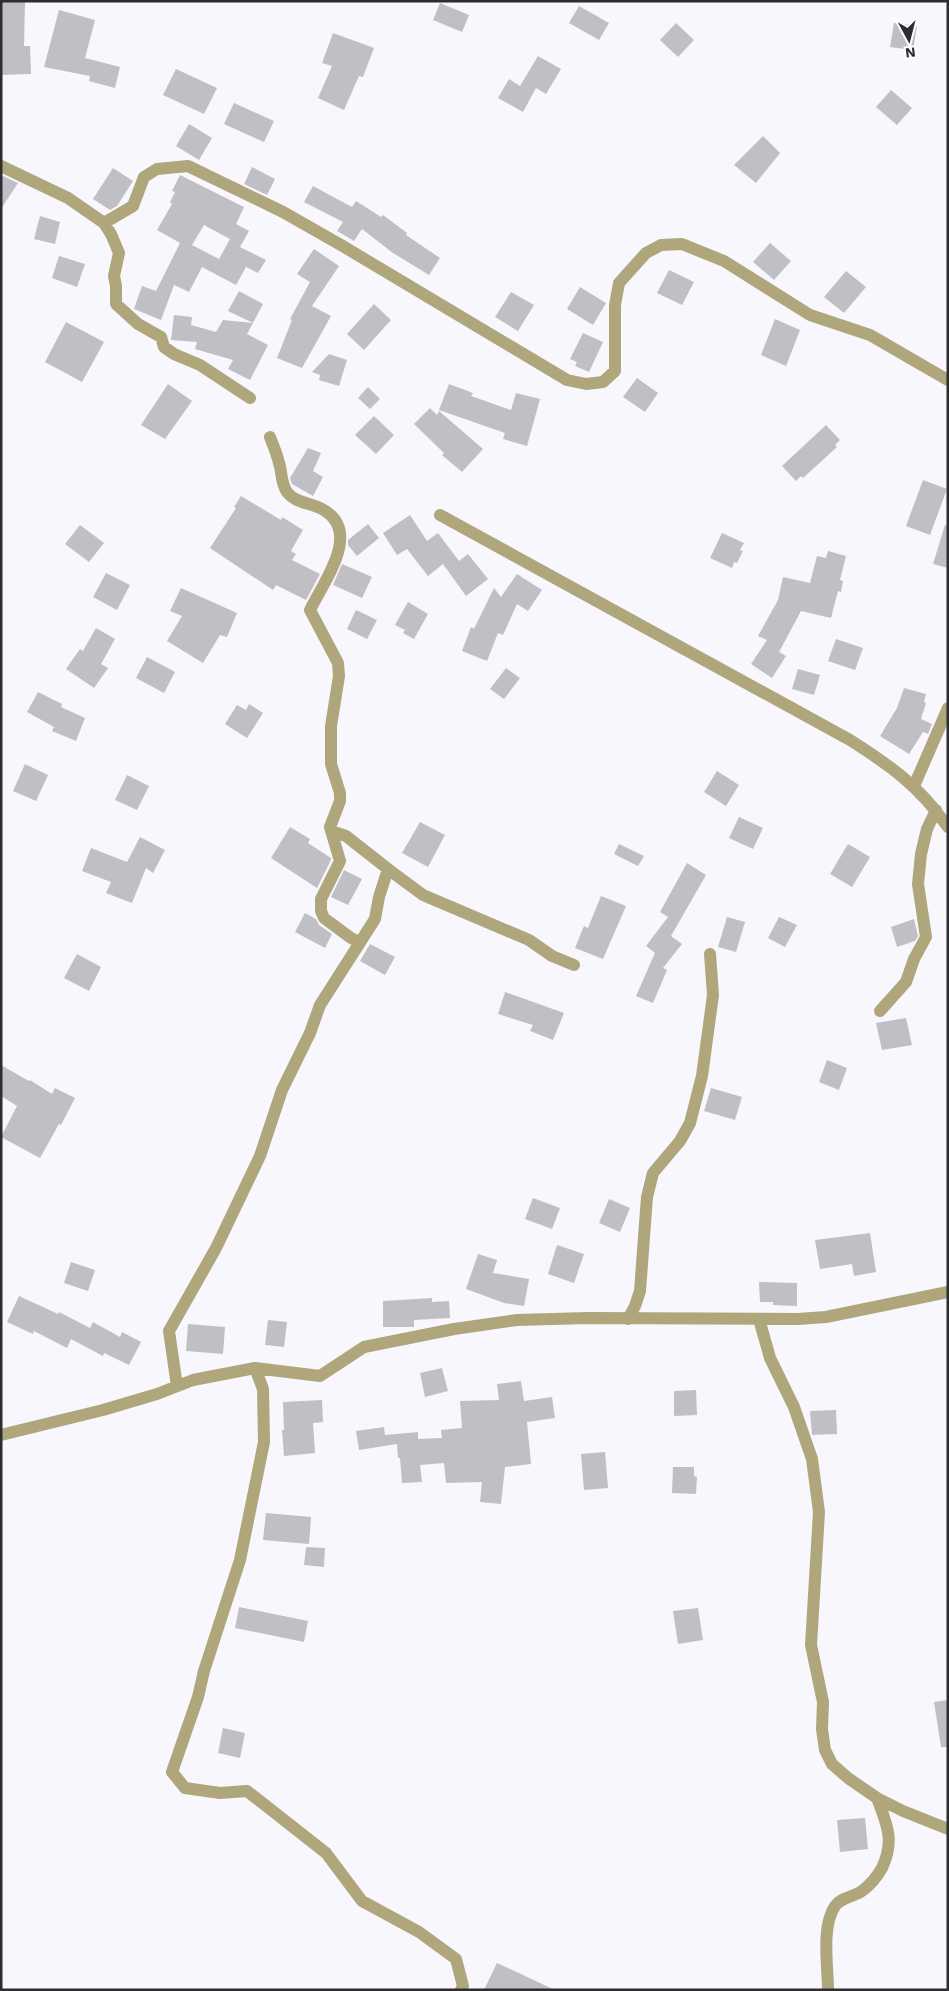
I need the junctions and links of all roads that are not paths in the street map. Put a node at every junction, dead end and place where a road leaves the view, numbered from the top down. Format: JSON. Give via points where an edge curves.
{"nodes":[{"id":1,"x":1,"y":166,"type":"edge"},
{"id":2,"x":104,"y":223,"type":"junction"},
{"id":3,"x":948,"y":380,"type":"edge"},
{"id":4,"x":250,"y":398,"type":"dead end"},
{"id":5,"x":270,"y":437,"type":"dead end"},
{"id":6,"x":440,"y":515,"type":"dead end"},
{"id":7,"x":948,"y":708,"type":"edge"},
{"id":8,"x":914,"y":786,"type":"junction"},
{"id":9,"x":936,"y":810,"type":"junction"},
{"id":10,"x":948,"y":827,"type":"edge"},
{"id":11,"x":331,"y":831,"type":"junction"},
{"id":12,"x":388,"y":869,"type":"junction"},
{"id":13,"x":359,"y":942,"type":"junction"},
{"id":14,"x":710,"y":954,"type":"dead end"},
{"id":15,"x":574,"y":965,"type":"dead end"},
{"id":16,"x":880,"y":1011,"type":"dead end"},
{"id":17,"x":948,"y":1292,"type":"edge"},
{"id":18,"x":628,"y":1318,"type":"junction"},
{"id":19,"x":759,"y":1319,"type":"junction"},
{"id":20,"x":255,"y":1368,"type":"junction"},
{"id":21,"x":177,"y":1386,"type":"junction"},
{"id":22,"x":1,"y":1435,"type":"edge"},
{"id":23,"x":877,"y":1798,"type":"junction"},
{"id":24,"x":948,"y":1829,"type":"edge"},
{"id":25,"x":461,"y":1990,"type":"edge"},
{"id":26,"x":828,"y":1990,"type":"edge"}],
"edges":[{"from":1,"to":2,"type":"street","via":[[68,198]]},
{"from":2,"to":3,"type":"street","via":[[133,206],[144,177],[157,169],[188,166],[283,212],[567,380],[586,384],[603,382],[615,371],[618,283],[646,253],[661,246],[682,244],[724,261],[810,315],[870,335]]},
{"from":2,"to":4,"type":"street","via":[[119,253],[114,276],[116,304],[138,324],[161,337],[164,347],[200,365]]},
{"from":5,"to":11,"type":"street","via":[[288,493],[333,516],[342,538],[337,556],[310,610],[338,664],[331,726],[331,764],[340,802]]},
{"from":6,"to":8,"type":"street","via":[[850,740]]},
{"from":7,"to":8,"type":"street"},
{"from":8,"to":9,"type":"street"},
{"from":9,"to":10,"type":"street"},
{"from":9,"to":16,"type":"street","via":[[927,829],[918,884],[926,937],[906,982]]},
{"from":11,"to":12,"type":"street","via":[[346,836]]},
{"from":11,"to":13,"type":"street","via":[[340,861],[322,898],[321,911],[324,918]]},
{"from":12,"to":13,"type":"street","via":[[375,919]]},
{"from":12,"to":15,"type":"street","via":[[423,895],[530,940],[552,956]]},
{"from":13,"to":21,"type":"street","via":[[320,1005],[282,1090],[260,1156],[216,1248],[169,1331]]},
{"from":14,"to":18,"type":"street","via":[[713,996],[702,1076],[690,1123],[680,1141],[653,1173],[647,1197],[640,1291]]},
{"from":17,"to":19,"type":"street","via":[[826,1317]]},
{"from":18,"to":19,"type":"street"},
{"from":18,"to":20,"type":"street","via":[[517,1320],[454,1329],[364,1347],[320,1376]]},
{"from":19,"to":23,"type":"street","via":[[770,1358],[794,1407],[812,1458],[819,1512],[811,1645],[823,1702],[825,1750],[832,1764]]},
{"from":20,"to":21,"type":"street"},
{"from":20,"to":25,"type":"street","via":[[263,1390],[264,1442],[240,1560],[172,1772],[184,1788],[220,1793],[247,1791],[326,1853],[362,1901],[419,1932],[456,1959],[463,1986]]},
{"from":21,"to":22,"type":"street","via":[[103,1410]]},
{"from":23,"to":24,"type":"street"},
{"from":23,"to":26,"type":"street","via":[[889,1833],[889,1849],[877,1876],[863,1891],[835,1905],[826,1942]]}]}
